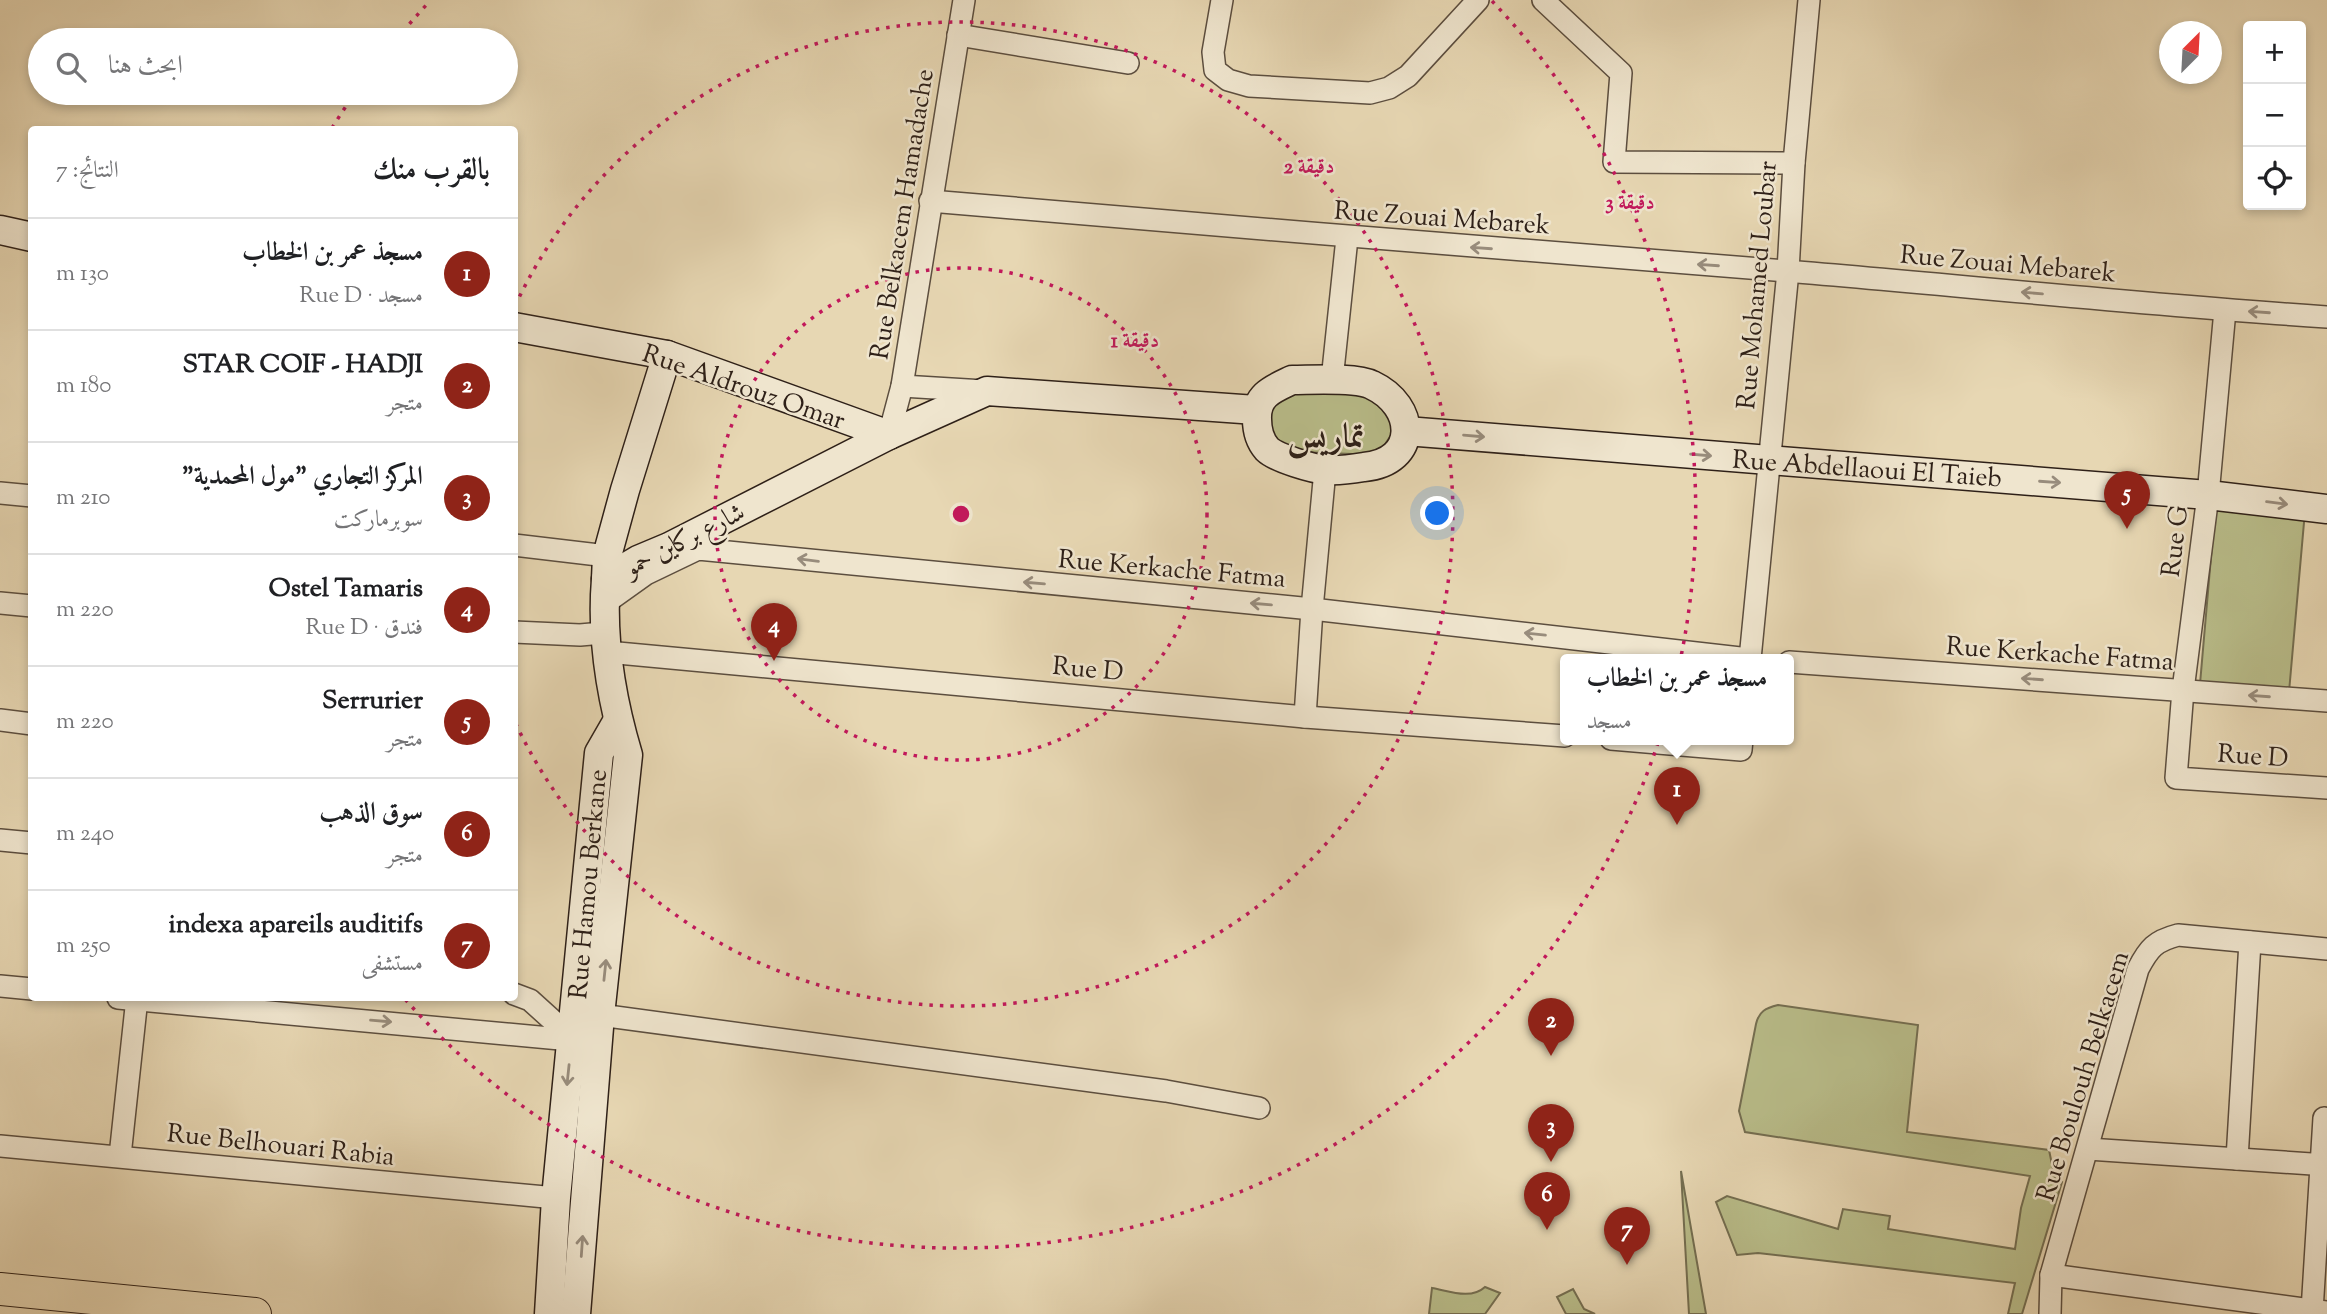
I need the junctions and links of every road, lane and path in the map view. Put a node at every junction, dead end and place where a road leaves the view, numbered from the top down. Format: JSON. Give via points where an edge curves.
{"nodes":[{"id":1,"x":964,"y":0,"type":"edge"},
{"id":2,"x":1222,"y":0,"type":"edge"},
{"id":3,"x":1478,"y":0,"type":"edge"},
{"id":4,"x":1543,"y":0,"type":"edge"},
{"id":5,"x":1809,"y":0,"type":"edge"},
{"id":6,"x":958,"y":35,"type":"junction"},
{"id":7,"x":1128,"y":63,"type":"dead end"},
{"id":8,"x":1794,"y":163,"type":"junction"},
{"id":9,"x":930,"y":201,"type":"junction"},
{"id":10,"x":0,"y":230,"type":"edge"},
{"id":11,"x":28,"y":236,"type":"edge"},
{"id":12,"x":1347,"y":238,"type":"junction"},
{"id":13,"x":1788,"y":271,"type":"junction"},
{"id":14,"x":2225,"y":310,"type":"junction"},
{"id":15,"x":2327,"y":317,"type":"edge"},
{"id":16,"x":518,"y":328,"type":"edge"},
{"id":17,"x":667,"y":355,"type":"junction"},
{"id":18,"x":1332,"y":380,"type":"junction"},
{"id":19,"x":902,"y":386,"type":"junction"},
{"id":20,"x":987,"y":391,"type":"junction"},
{"id":21,"x":1256,"y":410,"type":"junction"},
{"id":22,"x":1406,"y":431,"type":"junction"},
{"id":23,"x":889,"y":435,"type":"junction"},
{"id":24,"x":1768,"y":461,"type":"junction"},
{"id":25,"x":1325,"y":470,"type":"junction"},
{"id":26,"x":0,"y":493,"type":"edge"},
{"id":27,"x":2208,"y":495,"type":"junction"},
{"id":28,"x":28,"y":496,"type":"edge"},
{"id":29,"x":2327,"y":509,"type":"edge"},
{"id":30,"x":518,"y":547,"type":"edge"},
{"id":31,"x":669,"y":547,"type":"junction"},
{"id":32,"x":698,"y":549,"type":"junction"},
{"id":33,"x":605,"y":580,"type":"junction"},
{"id":34,"x":0,"y":603,"type":"edge"},
{"id":35,"x":28,"y":606,"type":"edge"},
{"id":36,"x":1312,"y":609,"type":"junction"},
{"id":37,"x":518,"y":632,"type":"edge"},
{"id":38,"x":605,"y":643,"type":"junction"},
{"id":39,"x":1706,"y":654,"type":"edge"},
{"id":40,"x":1750,"y":654,"type":"edge"},
{"id":41,"x":1794,"y":662,"type":"edge"},
{"id":42,"x":2183,"y":690,"type":"junction"},
{"id":43,"x":2327,"y":701,"type":"edge"},
{"id":44,"x":1305,"y":717,"type":"junction"},
{"id":45,"x":0,"y":720,"type":"edge"},
{"id":46,"x":618,"y":720,"type":"joint"},
{"id":47,"x":28,"y":724,"type":"edge"},
{"id":48,"x":1560,"y":736,"type":"edge"},
{"id":49,"x":2176,"y":778,"type":"joint"},
{"id":50,"x":2327,"y":788,"type":"edge"},
{"id":51,"x":0,"y":839,"type":"edge"},
{"id":52,"x":28,"y":842,"type":"edge"},
{"id":53,"x":2250,"y":942,"type":"junction"},
{"id":54,"x":2327,"y":949,"type":"edge"},
{"id":55,"x":0,"y":986,"type":"edge"},
{"id":56,"x":28,"y":989,"type":"edge"},
{"id":57,"x":518,"y":996,"type":"edge"},
{"id":58,"x":130,"y":1001,"type":"edge"},
{"id":59,"x":176,"y":1001,"type":"edge"},
{"id":60,"x":579,"y":1027,"type":"junction"},
{"id":61,"x":1259,"y":1108,"type":"dead end"},
{"id":62,"x":2325,"y":1118,"type":"dead end"},
{"id":63,"x":0,"y":1146,"type":"edge"},
{"id":64,"x":2088,"y":1149,"type":"junction"},
{"id":65,"x":120,"y":1156,"type":"junction"},
{"id":66,"x":2237,"y":1159,"type":"junction"},
{"id":67,"x":2325,"y":1164,"type":"edge"},
{"id":68,"x":556,"y":1198,"type":"junction"},
{"id":69,"x":2051,"y":1275,"type":"junction"},
{"id":70,"x":0,"y":1289,"type":"edge"},
{"id":71,"x":2320,"y":1311,"type":"edge"},
{"id":72,"x":255,"y":1314,"type":"edge"},
{"id":73,"x":549,"y":1314,"type":"edge"},
{"id":74,"x":576,"y":1314,"type":"edge"},
{"id":75,"x":2050,"y":1314,"type":"edge"}],
"edges":[{"from":1,"to":6,"type":"street","name":"Rue Belkacem Hamadache"},
{"from":2,"to":3,"type":"street","via":[[1213,52],[1215,70],[1228,80],[1249,86],[1370,93],[1408,76]]},
{"from":4,"to":8,"type":"street","via":[[1621,73],[1614,162]]},
{"from":5,"to":8,"type":"street","name":"Rue Mohamed Loubar"},
{"from":6,"to":7,"type":"street"},
{"from":6,"to":9,"type":"street","name":"Rue Belkacem Hamadache"},
{"from":8,"to":13,"type":"street","name":"Rue Mohamed Loubar"},
{"from":9,"to":12,"type":"street","name":"Rue Zouai Mebarek"},
{"from":9,"to":19,"type":"street","name":"Rue Belkacem Hamadache"},
{"from":10,"to":11,"type":"street"},
{"from":13,"to":12,"type":"street","name":"Rue Zouai Mebarek","one_way":true},
{"from":12,"to":18,"type":"street"},
{"from":14,"to":13,"type":"street","name":"Rue Zouai Mebarek","one_way":true},
{"from":13,"to":24,"type":"street","name":"Rue Mohamed Loubar"},
{"from":15,"to":14,"type":"street","name":"Rue Zouai Mebarek","one_way":true},
{"from":14,"to":27,"type":"street","name":"Rue G"},
{"from":16,"to":17,"type":"street","name":"Rue Aldrouz Omar"},
{"from":17,"to":23,"type":"street","name":"Rue Aldrouz Omar"},
{"from":17,"to":33,"type":"street"},
{"from":18,"to":21,"type":"street","via":[[1292,380],[1267,391]]},
{"from":18,"to":22,"type":"street","via":[[1370,383],[1391,397],[1404,414]]},
{"from":19,"to":20,"type":"street"},
{"from":19,"to":23,"type":"street","name":"Rue Belkacem Hamadache"},
{"from":20,"to":21,"type":"street"},
{"from":20,"to":23,"type":"street"},
{"from":21,"to":25,"type":"street","via":[[1257,430],[1267,449]]},
{"from":22,"to":24,"type":"street","name":"Rue Abdellaoui El Taieb","one_way":true},
{"from":22,"to":25,"type":"street","via":[[1403,445],[1393,457],[1368,467]]},
{"from":23,"to":31,"type":"street","name":"شارع بركاين حمو"},
{"from":24,"to":27,"type":"street","name":"Rue Abdellaoui El Taieb","one_way":true},
{"from":24,"to":40,"type":"street","name":"Rue Mohamed Loubar"},
{"from":25,"to":36,"type":"street"},
{"from":26,"to":28,"type":"street"},
{"from":27,"to":29,"type":"street","name":"Rue Abdellaoui El Taieb","one_way":true},
{"from":27,"to":42,"type":"street","name":"Rue G"},
{"from":30,"to":33,"type":"street"},
{"from":31,"to":32,"type":"street","name":"Rue Kerkache Fatma"},
{"from":31,"to":33,"type":"street","name":"شارع بركاين حمو"},
{"from":32,"to":33,"type":"street","via":[[646,575]]},
{"from":36,"to":32,"type":"street","name":"Rue Kerkache Fatma","one_way":true},
{"from":33,"to":38,"type":"street","name":"شارع بركاين حمو"},
{"from":34,"to":35,"type":"street"},
{"from":39,"to":36,"type":"street","name":"Rue Kerkache Fatma","one_way":true},
{"from":36,"to":44,"type":"street"},
{"from":37,"to":38,"type":"street","name":"Rue D","via":[[580,635]]},
{"from":38,"to":44,"type":"street","name":"Rue D"},
{"from":38,"to":46,"type":"street","name":"شارع بركاين حمو"},
{"from":42,"to":41,"type":"street","name":"Rue Kerkache Fatma","one_way":true},
{"from":43,"to":42,"type":"street","name":"Rue Kerkache Fatma","one_way":true},
{"from":42,"to":49,"type":"street","name":"Rue G"},
{"from":44,"to":48,"type":"street","name":"Rue D"},
{"from":45,"to":47,"type":"street"},
{"from":46,"to":60,"type":"street","name":"Rue Hamou Berkane","via":[[628,755]]},
{"from":49,"to":50,"type":"street","name":"Rue D"},
{"from":51,"to":52,"type":"street"},
{"from":53,"to":54,"type":"street","name":"Rue Boulouh Belkacem"},
{"from":53,"to":64,"type":"street","name":"Rue Boulouh Belkacem","via":[[2178,935],[2147,950]]},
{"from":53,"to":66,"type":"street"},
{"from":55,"to":56,"type":"street"},
{"from":57,"to":60,"type":"street"},
{"from":58,"to":65,"type":"street"},
{"from":59,"to":60,"type":"street","one_way":true},
{"from":60,"to":61,"type":"street","via":[[1167,1091]]},
{"from":60,"to":68,"type":"street","name":"Rue Hamou Berkane","one_way":true},
{"from":74,"to":60,"type":"street","name":"Rue Hamou Berkane","one_way":true},
{"from":62,"to":67,"type":"street"},
{"from":63,"to":65,"type":"street","name":"Rue Belhouari Rabia"},
{"from":64,"to":66,"type":"street"},
{"from":64,"to":69,"type":"street","name":"Rue Boulouh Belkacem"},
{"from":65,"to":68,"type":"street","name":"Rue Belhouari Rabia"},
{"from":66,"to":67,"type":"street"},
{"from":67,"to":71,"type":"street"},
{"from":68,"to":73,"type":"street","name":"Rue Hamou Berkane"},
{"from":69,"to":71,"type":"street"},
{"from":69,"to":75,"type":"street","name":"Rue Boulouh Belkacem"},
{"from":70,"to":72,"type":"main road"}]}
